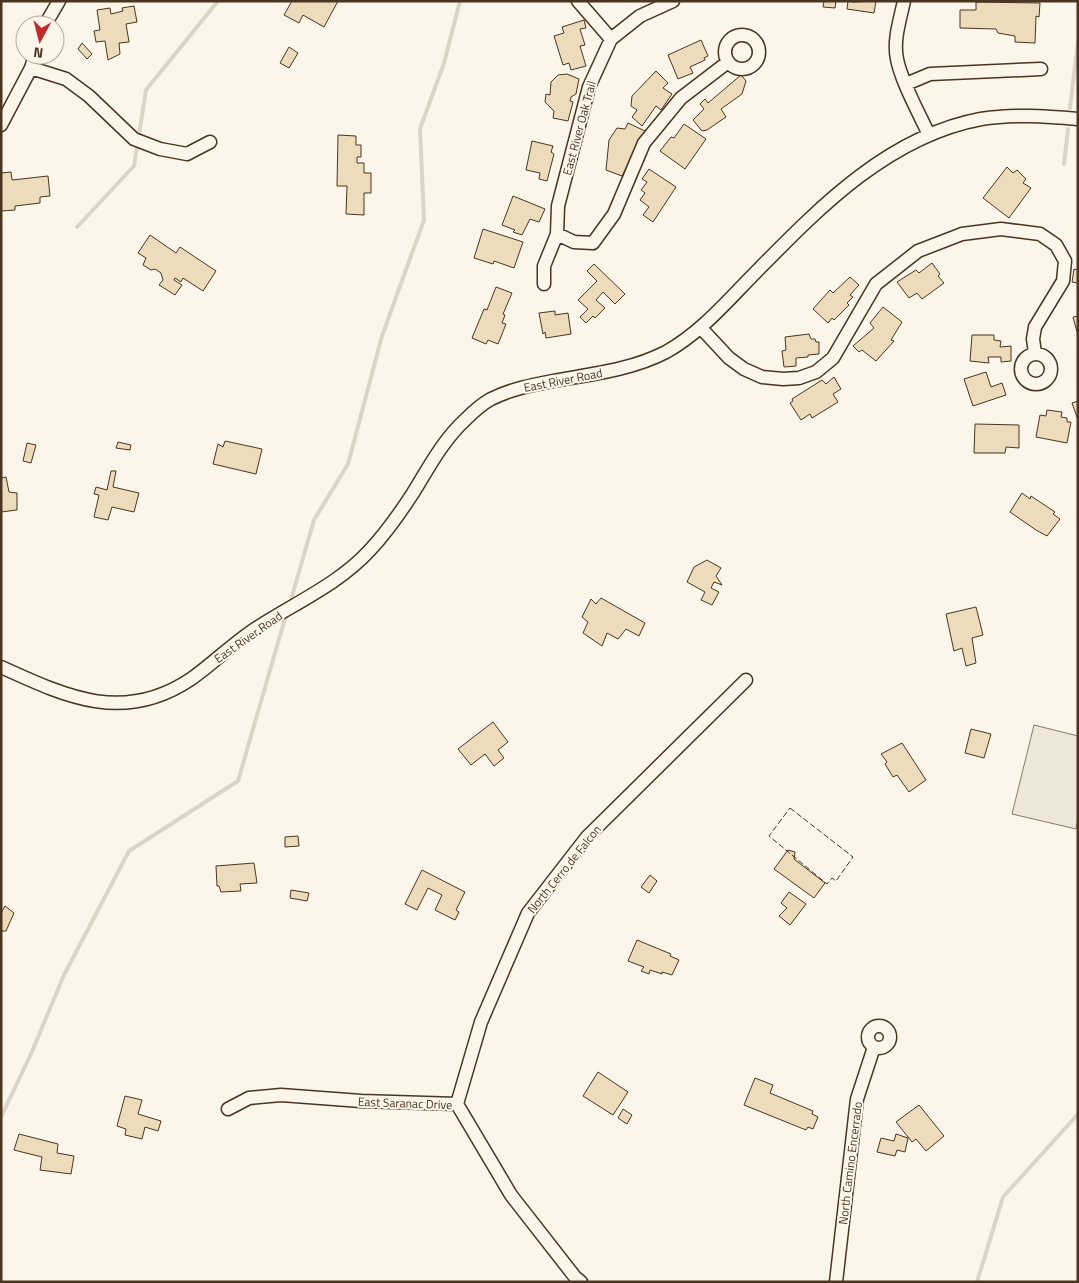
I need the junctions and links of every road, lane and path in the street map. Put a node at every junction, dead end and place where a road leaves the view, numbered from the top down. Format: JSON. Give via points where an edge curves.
{"nodes":[{"id":1,"x":59,"y":1,"type":"edge"},
{"id":2,"x":578,"y":1,"type":"edge"},
{"id":3,"x":673,"y":1,"type":"edge"},
{"id":4,"x":904,"y":1,"type":"edge"},
{"id":5,"x":51,"y":15,"type":"edge"},
{"id":6,"x":611,"y":39,"type":"junction"},
{"id":7,"x":728,"y":62,"type":"dead end"},
{"id":8,"x":32,"y":65,"type":"edge"},
{"id":9,"x":31,"y":68,"type":"junction"},
{"id":10,"x":1040,"y":69,"type":"dead end"},
{"id":11,"x":906,"y":84,"type":"junction"},
{"id":12,"x":1078,"y":119,"type":"edge"},
{"id":13,"x":1,"y":125,"type":"edge"},
{"id":14,"x":929,"y":135,"type":"junction"},
{"id":15,"x":210,"y":142,"type":"dead end"},
{"id":16,"x":557,"y":234,"type":"junction"},
{"id":17,"x":544,"y":284,"type":"dead end"},
{"id":18,"x":701,"y":328,"type":"junction"},
{"id":19,"x":1035,"y":354,"type":"dead end"},
{"id":20,"x":1,"y":667,"type":"edge"},
{"id":21,"x":746,"y":680,"type":"dead end"},
{"id":22,"x":874,"y":1047,"type":"dead end"},
{"id":23,"x":457,"y":1104,"type":"junction"},
{"id":24,"x":228,"y":1109,"type":"dead end"},
{"id":25,"x":581,"y":1282,"type":"edge"},
{"id":26,"x":836,"y":1282,"type":"edge"}],
"edges":[{"from":1,"to":5,"type":"street"},
{"from":2,"to":6,"type":"street"},
{"from":3,"to":6,"type":"street","name":"East River Oak Trail","via":[[640,16]]},
{"from":4,"to":11,"type":"street","via":[[896,32],[897,59]]},
{"from":6,"to":16,"type":"street","name":"East River Oak Trail","via":[[588,87],[558,206]]},
{"from":7,"to":16,"type":"street","via":[[681,98],[644,144],[614,214],[593,243],[574,242]]},
{"from":8,"to":9,"type":"street"},
{"from":9,"to":13,"type":"street"},
{"from":9,"to":15,"type":"street","via":[[66,79],[134,139],[160,149],[187,154]]},
{"from":10,"to":11,"type":"street","via":[[930,74]]},
{"from":11,"to":14,"type":"street"},
{"from":12,"to":14,"type":"street","name":"East River Road","via":[[1009,116],[980,120]]},
{"from":14,"to":18,"type":"street","name":"East River Road","via":[[898,151],[838,193],[808,219]]},
{"from":16,"to":17,"type":"street","name":"East River Oak Trail","via":[[544,266]]},
{"from":18,"to":19,"type":"street","via":[[744,369],[762,376],[799,378],[816,372],[834,358],[876,284],[918,251],[962,234],[1001,229],[1040,234],[1056,245],[1065,261],[1063,281],[1035,327]]},
{"from":18,"to":20,"type":"street","name":"East River Road","via":[[639,364],[522,387],[490,400],[450,435],[369,552],[345,572],[257,627],[192,678],[168,692],[146,700],[102,703],[39,684]]},
{"from":21,"to":23,"type":"street","name":"North Cerro de Falcon","via":[[587,837],[528,912],[481,1022]]},
{"from":22,"to":26,"type":"street","name":"North Camino Encerrado","via":[[857,1099]]},
{"from":23,"to":24,"type":"street","name":"East Saranac Drive","via":[[281,1096],[249,1098]]},
{"from":23,"to":25,"type":"street","name":"East Saranac Drive","via":[[511,1195]]}]}
